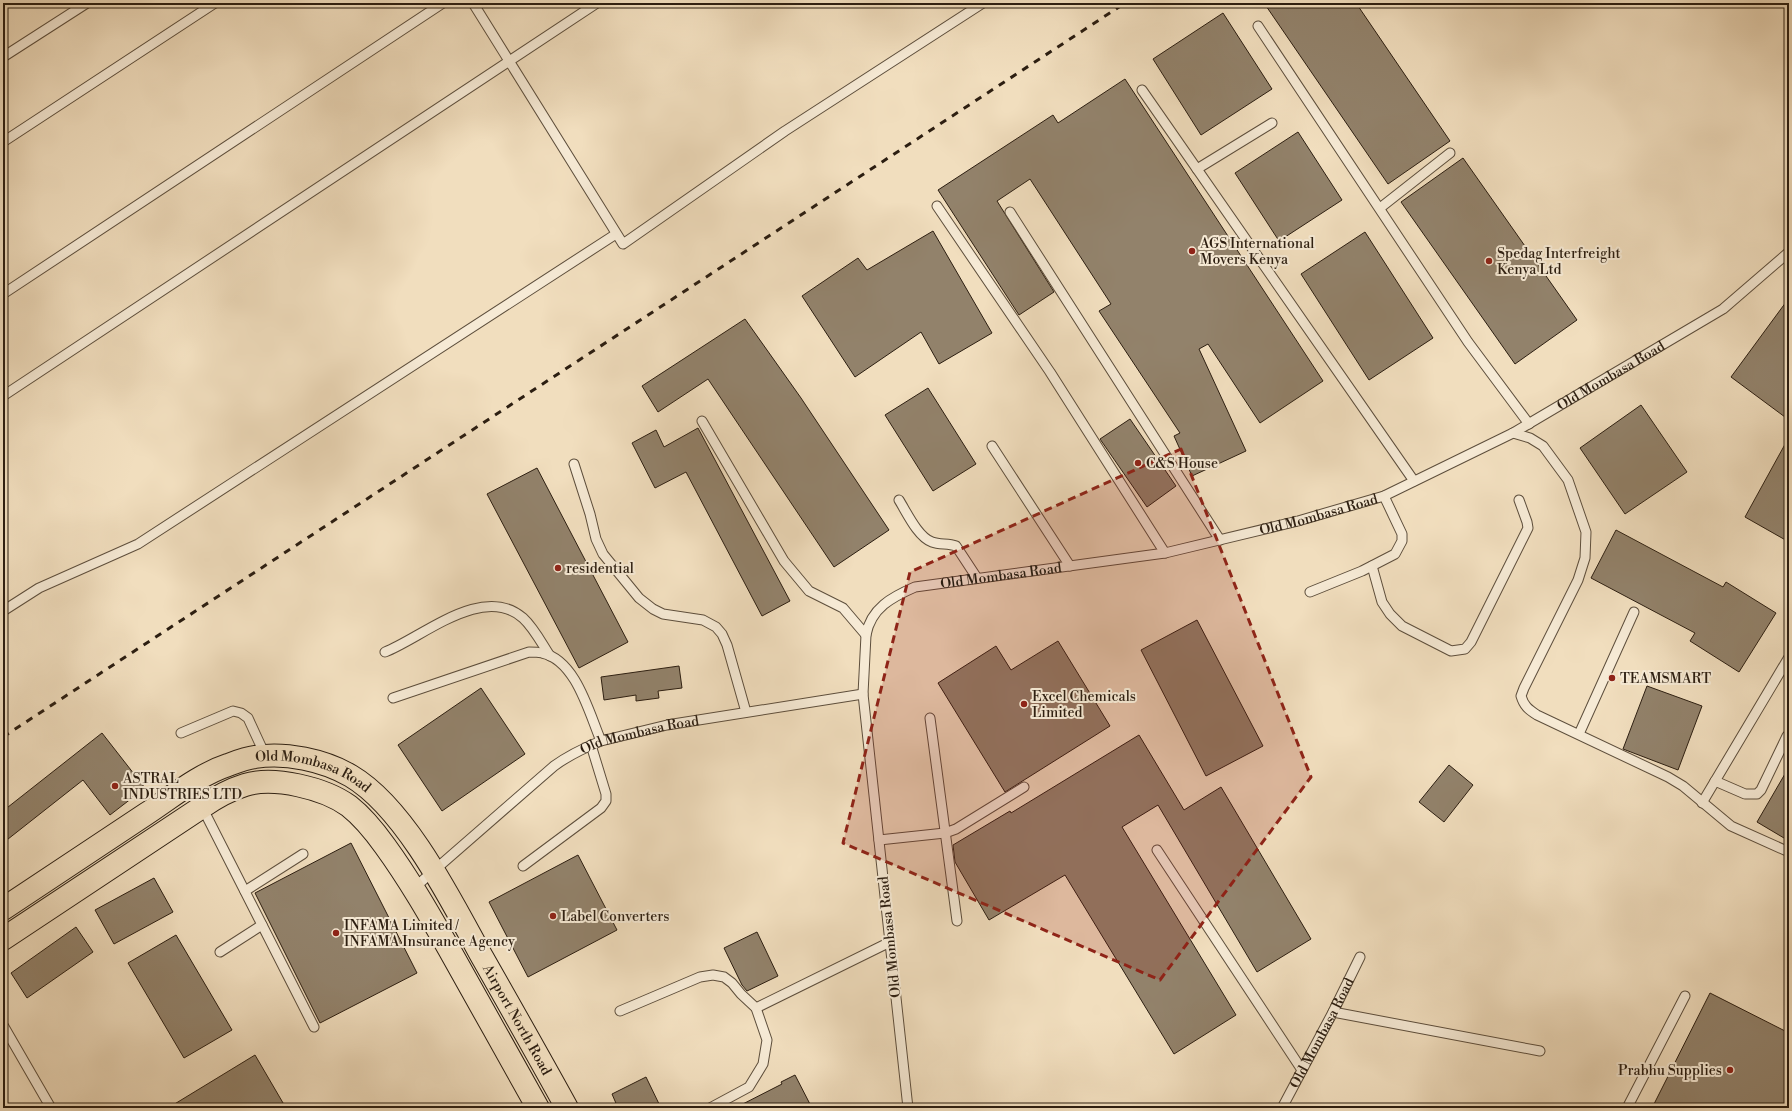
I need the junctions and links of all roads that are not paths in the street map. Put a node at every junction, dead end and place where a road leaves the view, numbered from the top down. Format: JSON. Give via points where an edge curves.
{"nodes":[{"id":1,"x":87,"y":3,"type":"edge"},
{"id":2,"x":215,"y":3,"type":"edge"},
{"id":3,"x":443,"y":3,"type":"edge"},
{"id":4,"x":473,"y":3,"type":"edge"},
{"id":5,"x":597,"y":3,"type":"edge"},
{"id":6,"x":983,"y":3,"type":"edge"},
{"id":7,"x":1258,"y":26,"type":"dead end"},
{"id":8,"x":3,"y":57,"type":"edge"},
{"id":9,"x":509,"y":61,"type":"junction"},
{"id":10,"x":1142,"y":90,"type":"dead end"},
{"id":11,"x":1272,"y":123,"type":"dead end"},
{"id":12,"x":3,"y":142,"type":"edge"},
{"id":13,"x":1450,"y":153,"type":"dead end"},
{"id":14,"x":1197,"y":169,"type":"junction"},
{"id":15,"x":937,"y":206,"type":"dead end"},
{"id":16,"x":1380,"y":208,"type":"junction"},
{"id":17,"x":1010,"y":212,"type":"dead end"},
{"id":18,"x":616,"y":234,"type":"junction"},
{"id":19,"x":1789,"y":252,"type":"edge"},
{"id":20,"x":3,"y":294,"type":"edge"},
{"id":21,"x":3,"y":396,"type":"edge"},
{"id":22,"x":702,"y":421,"type":"dead end"},
{"id":23,"x":1529,"y":424,"type":"junction"},
{"id":24,"x":1513,"y":433,"type":"junction"},
{"id":25,"x":992,"y":446,"type":"dead end"},
{"id":26,"x":574,"y":464,"type":"dead end"},
{"id":27,"x":1414,"y":481,"type":"junction"},
{"id":28,"x":1384,"y":496,"type":"junction"},
{"id":29,"x":900,"y":500,"type":"dead end"},
{"id":30,"x":1519,"y":500,"type":"dead end"},
{"id":31,"x":1220,"y":540,"type":"junction"},
{"id":32,"x":1165,"y":553,"type":"junction"},
{"id":33,"x":1070,"y":566,"type":"junction"},
{"id":34,"x":1372,"y":566,"type":"junction"},
{"id":35,"x":977,"y":578,"type":"junction"},
{"id":36,"x":1310,"y":592,"type":"dead end"},
{"id":37,"x":3,"y":611,"type":"edge"},
{"id":38,"x":1634,"y":612,"type":"dead end"},
{"id":39,"x":866,"y":636,"type":"junction"},
{"id":40,"x":385,"y":652,"type":"dead end"},
{"id":41,"x":550,"y":656,"type":"junction"},
{"id":42,"x":1789,"y":657,"type":"edge"},
{"id":43,"x":863,"y":694,"type":"junction"},
{"id":44,"x":393,"y":698,"type":"dead end"},
{"id":45,"x":746,"y":712,"type":"junction"},
{"id":46,"x":930,"y":718,"type":"dead end"},
{"id":47,"x":181,"y":734,"type":"dead end"},
{"id":48,"x":1580,"y":734,"type":"junction"},
{"id":49,"x":1788,"y":736,"type":"dead end"},
{"id":50,"x":601,"y":741,"type":"junction"},
{"id":51,"x":591,"y":745,"type":"junction"},
{"id":52,"x":266,"y":757,"type":"junction"},
{"id":53,"x":1715,"y":782,"type":"junction"},
{"id":54,"x":1024,"y":787,"type":"dead end"},
{"id":55,"x":1702,"y":803,"type":"junction"},
{"id":56,"x":202,"y":807,"type":"junction"},
{"id":57,"x":945,"y":833,"type":"junction"},
{"id":58,"x":879,"y":840,"type":"junction"},
{"id":59,"x":1157,"y":850,"type":"dead end"},
{"id":60,"x":1789,"y":852,"type":"edge"},
{"id":61,"x":303,"y":854,"type":"dead end"},
{"id":62,"x":523,"y":866,"type":"dead end"},
{"id":63,"x":433,"y":870,"type":"junction"},
{"id":64,"x":444,"y":889,"type":"joint"},
{"id":65,"x":244,"y":891,"type":"junction"},
{"id":66,"x":420,"y":897,"type":"junction"},
{"id":67,"x":3,"y":909,"type":"edge"},
{"id":68,"x":957,"y":921,"type":"dead end"},
{"id":69,"x":262,"y":925,"type":"junction"},
{"id":70,"x":3,"y":939,"type":"edge"},
{"id":71,"x":890,"y":942,"type":"junction"},
{"id":72,"x":220,"y":952,"type":"dead end"},
{"id":73,"x":1360,"y":957,"type":"dead end"},
{"id":74,"x":1685,"y":996,"type":"dead end"},
{"id":75,"x":756,"y":1008,"type":"junction"},
{"id":76,"x":620,"y":1010,"type":"dead end"},
{"id":77,"x":1333,"y":1012,"type":"junction"},
{"id":78,"x":3,"y":1025,"type":"edge"},
{"id":79,"x":314,"y":1027,"type":"dead end"},
{"id":80,"x":1540,"y":1051,"type":"dead end"},
{"id":81,"x":1302,"y":1070,"type":"junction"},
{"id":82,"x":51,"y":1108,"type":"edge"},
{"id":83,"x":538,"y":1108,"type":"edge"},
{"id":84,"x":567,"y":1108,"type":"edge"},
{"id":85,"x":710,"y":1108,"type":"edge"},
{"id":86,"x":908,"y":1108,"type":"edge"},
{"id":87,"x":1282,"y":1108,"type":"edge"},
{"id":88,"x":1627,"y":1108,"type":"edge"}],
"edges":[{"from":1,"to":8,"type":"lane"},
{"from":2,"to":12,"type":"lane"},
{"from":3,"to":20,"type":"lane"},
{"from":4,"to":9,"type":"lane"},
{"from":5,"to":9,"type":"lane"},
{"from":6,"to":18,"type":"lane","via":[[785,130],[623,244]]},
{"from":7,"to":16,"type":"lane"},
{"from":9,"to":18,"type":"lane"},
{"from":9,"to":21,"type":"lane"},
{"from":10,"to":14,"type":"lane"},
{"from":11,"to":14,"type":"lane"},
{"from":13,"to":16,"type":"lane"},
{"from":14,"to":27,"type":"lane"},
{"from":15,"to":32,"type":"lane","via":[[1050,372]]},
{"from":16,"to":23,"type":"lane","via":[[1468,342]]},
{"from":17,"to":31,"type":"lane"},
{"from":18,"to":37,"type":"lane","via":[[138,544],[39,588]]},
{"from":19,"to":23,"type":"lane","name":"Old Mombasa Road","via":[[1723,309]]},
{"from":22,"to":39,"type":"lane","via":[[784,561],[809,591],[843,608]]},
{"from":23,"to":24,"type":"lane","name":"Old Mombasa Road"},
{"from":24,"to":27,"type":"lane","name":"Old Mombasa Road"},
{"from":24,"to":48,"type":"lane","via":[[1530,438],[1543,446],[1568,480],[1586,532],[1584,558],[1578,580],[1520,696],[1528,709]]},
{"from":25,"to":33,"type":"lane"},
{"from":26,"to":45,"type":"lane","via":[[596,539],[603,554],[639,598],[653,610],[702,620],[716,627],[727,645]]},
{"from":27,"to":28,"type":"lane","name":"Old Mombasa Road"},
{"from":28,"to":31,"type":"lane","name":"Old Mombasa Road"},
{"from":28,"to":34,"type":"lane","via":[[1402,534],[1402,541],[1395,554]]},
{"from":29,"to":35,"type":"lane","via":[[922,537],[932,542],[956,546]]},
{"from":30,"to":34,"type":"lane","via":[[1528,528],[1471,642],[1465,649],[1451,651],[1402,626],[1382,602]]},
{"from":31,"to":32,"type":"lane","name":"Old Mombasa Road"},
{"from":32,"to":33,"type":"lane","name":"Old Mombasa Road"},
{"from":33,"to":35,"type":"lane","name":"Old Mombasa Road"},
{"from":34,"to":36,"type":"lane"},
{"from":35,"to":39,"type":"lane","name":"Old Mombasa Road","via":[[915,587],[893,597],[878,611]]},
{"from":38,"to":48,"type":"lane"},
{"from":39,"to":43,"type":"lane","name":"Old Mombasa Road"},
{"from":40,"to":41,"type":"lane","via":[[448,619],[488,606],[517,613],[525,619]]},
{"from":41,"to":44,"type":"lane","via":[[542,652],[530,652]]},
{"from":41,"to":50,"type":"lane","via":[[568,669],[577,683]]},
{"from":42,"to":53,"type":"lane"},
{"from":43,"to":45,"type":"lane","name":"Old Mombasa Road"},
{"from":43,"to":58,"type":"lane","name":"Old Mombasa Road"},
{"from":45,"to":50,"type":"lane","name":"Old Mombasa Road","via":[[667,725]]},
{"from":46,"to":57,"type":"lane"},
{"from":47,"to":52,"type":"lane","via":[[233,711],[241,713],[248,718]]},
{"from":48,"to":55,"type":"lane","via":[[1673,780]]},
{"from":49,"to":53,"type":"lane","via":[[1757,794],[1745,794]]},
{"from":50,"to":51,"type":"lane","name":"Old Mombasa Road"},
{"from":51,"to":62,"type":"lane","via":[[606,801],[601,808]]},
{"from":51,"to":63,"type":"lane","name":"Old Mombasa Road","via":[[572,753],[554,766]]},
{"from":52,"to":63,"type":"main road","name":"Old Mombasa Road","via":[[311,761],[351,775],[388,809]]},
{"from":52,"to":67,"type":"main road","name":"Old Mombasa Road","via":[[255,757],[225,766],[189,785]]},
{"from":53,"to":55,"type":"lane"},
{"from":54,"to":57,"type":"lane"},
{"from":55,"to":60,"type":"lane","via":[[1731,826]]},
{"from":56,"to":65,"type":"lane"},
{"from":56,"to":66,"type":"main road","name":"Old Mombasa Road","via":[[246,785],[291,783],[316,789],[359,814],[377,835]]},
{"from":56,"to":70,"type":"main road","name":"Old Mombasa Road"},
{"from":57,"to":58,"type":"lane"},
{"from":57,"to":68,"type":"lane"},
{"from":58,"to":71,"type":"lane","name":"Old Mombasa Road"},
{"from":59,"to":81,"type":"lane"},
{"from":61,"to":65,"type":"lane"},
{"from":63,"to":64,"type":"main road","name":"Old Mombasa Road"},
{"from":63,"to":66,"type":"lane","name":"Old Mombasa Road"},
{"from":64,"to":84,"type":"main road","name":"Airport North Road"},
{"from":65,"to":69,"type":"lane"},
{"from":66,"to":83,"type":"main road","name":"Airport North Road"},
{"from":69,"to":72,"type":"lane"},
{"from":69,"to":79,"type":"lane"},
{"from":71,"to":75,"type":"lane"},
{"from":71,"to":86,"type":"lane","name":"Old Mombasa Road"},
{"from":73,"to":77,"type":"lane","name":"Old Mombasa Road"},
{"from":74,"to":88,"type":"lane"},
{"from":75,"to":76,"type":"lane","via":[[732,983],[724,977],[713,975],[700,977]]},
{"from":75,"to":85,"type":"lane","via":[[767,1040],[763,1064],[750,1087]]},
{"from":77,"to":80,"type":"lane"},
{"from":77,"to":81,"type":"lane","name":"Old Mombasa Road"},
{"from":78,"to":82,"type":"lane"},
{"from":81,"to":87,"type":"lane","name":"Old Mombasa Road"}]}
